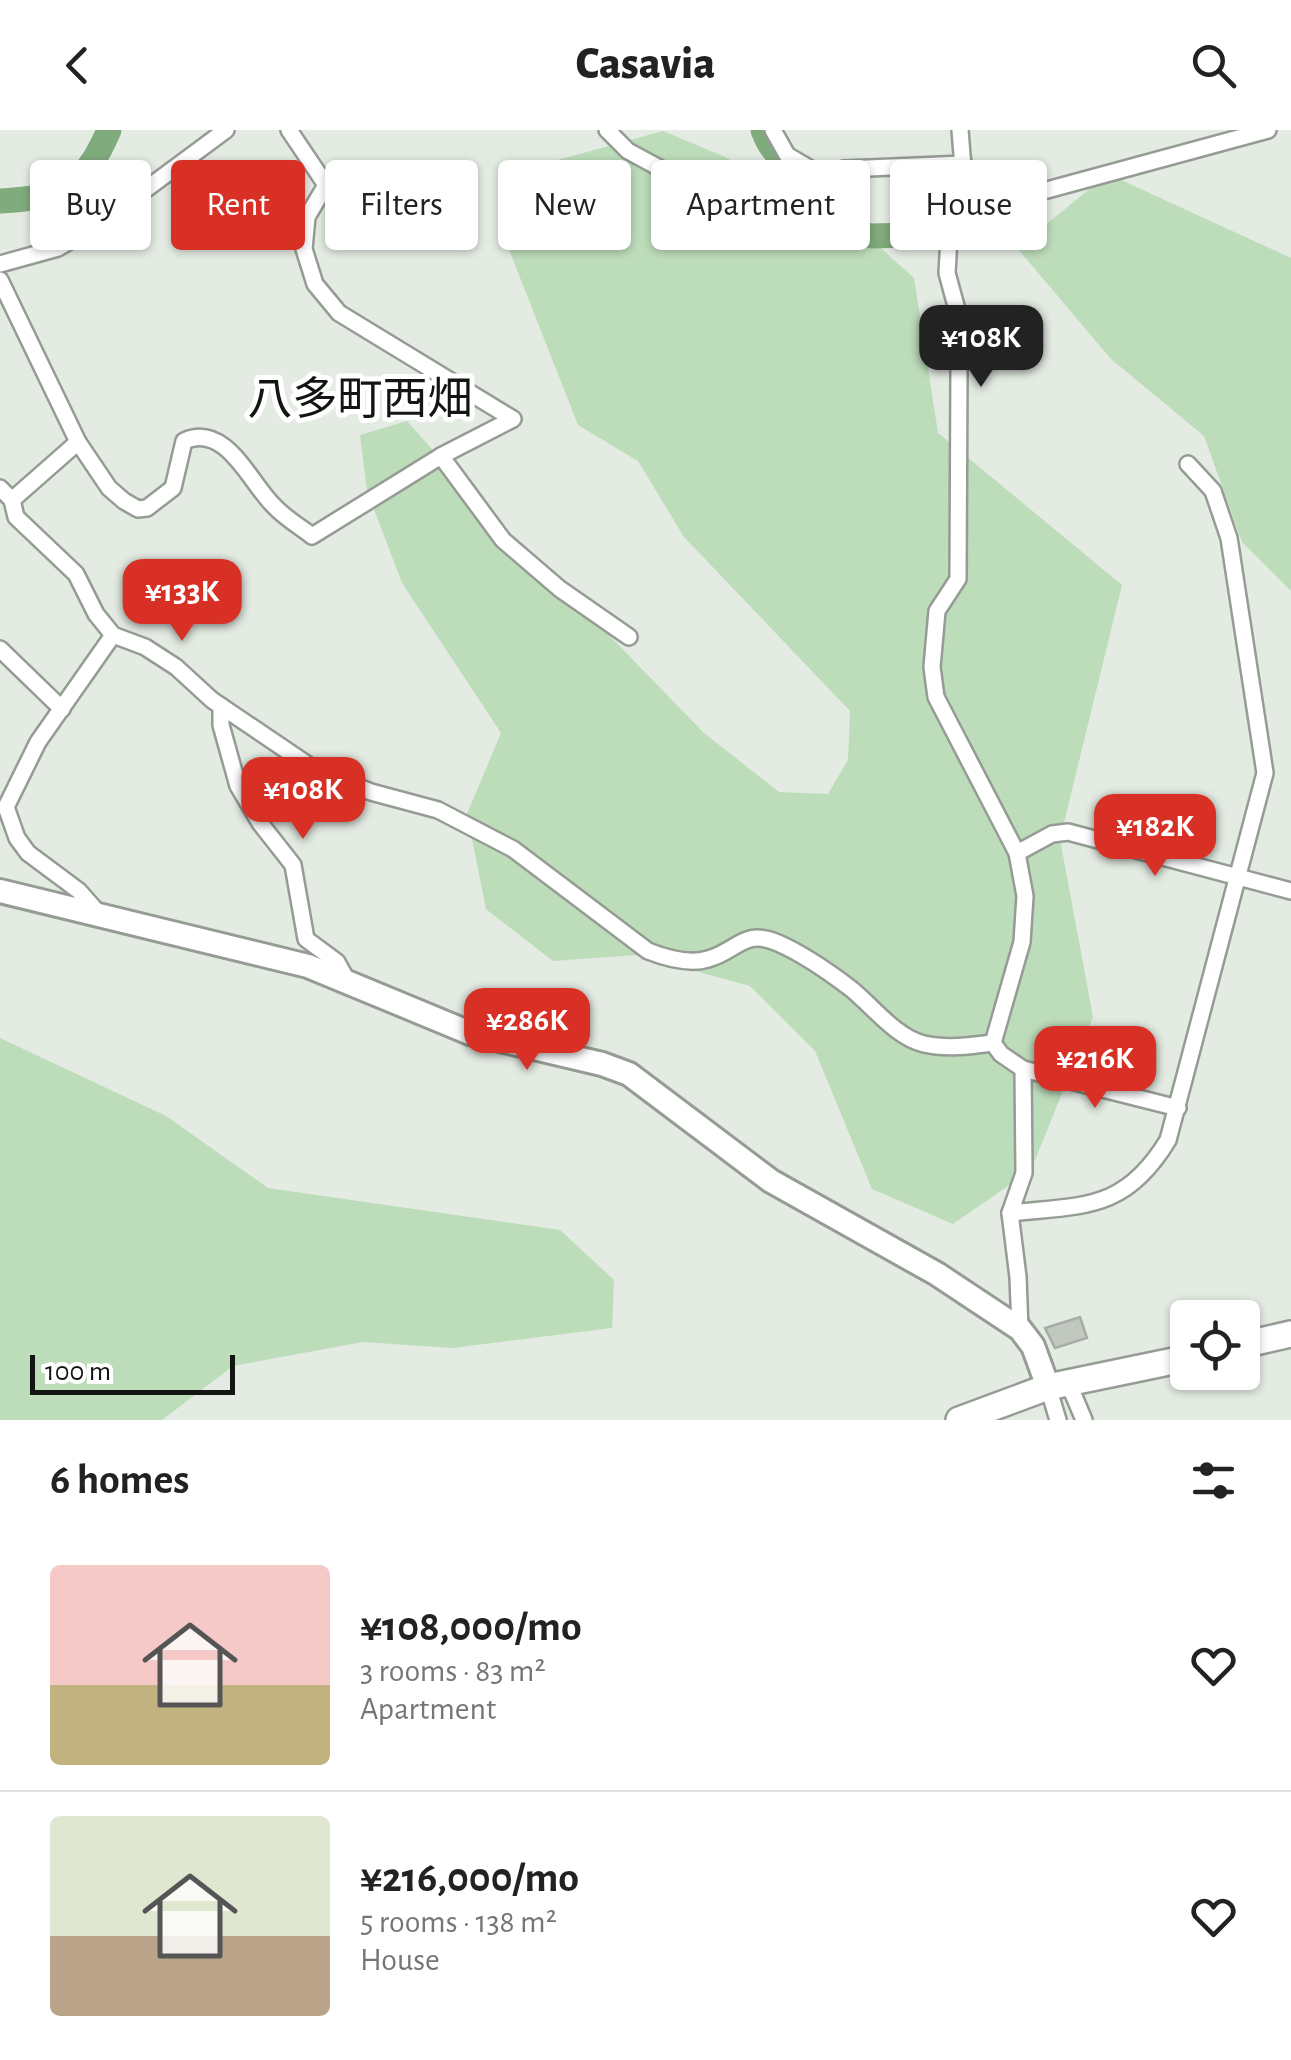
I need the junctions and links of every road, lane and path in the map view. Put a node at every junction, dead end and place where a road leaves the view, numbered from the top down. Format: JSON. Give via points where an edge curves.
{"nodes":[{"id":1,"x":226,"y":130,"type":"edge"},
{"id":2,"x":289,"y":130,"type":"edge"},
{"id":3,"x":607,"y":130,"type":"edge"},
{"id":4,"x":773,"y":130,"type":"edge"},
{"id":5,"x":960,"y":130,"type":"edge"},
{"id":6,"x":1268,"y":130,"type":"edge"},
{"id":7,"x":795,"y":160,"type":"edge"},
{"id":8,"x":962,"y":160,"type":"edge"},
{"id":9,"x":651,"y":164,"type":"edge"},
{"id":10,"x":1047,"y":191,"type":"edge"},
{"id":11,"x":948,"y":250,"type":"edge"},
{"id":12,"x":0,"y":264,"type":"edge"},
{"id":13,"x":0,"y":280,"type":"edge"},
{"id":14,"x":78,"y":442,"type":"junction"},
{"id":15,"x":441,"y":456,"type":"junction"},
{"id":16,"x":1188,"y":464,"type":"dead end"},
{"id":17,"x":6,"y":494,"type":"edge"},
{"id":18,"x":112,"y":635,"type":"junction"},
{"id":19,"x":629,"y":637,"type":"dead end"},
{"id":20,"x":0,"y":650,"type":"edge"},
{"id":21,"x":221,"y":706,"type":"junction"},
{"id":22,"x":62,"y":709,"type":"junction"},
{"id":23,"x":1017,"y":853,"type":"junction"},
{"id":24,"x":1238,"y":878,"type":"junction"},
{"id":25,"x":0,"y":891,"type":"edge"},
{"id":26,"x":1291,"y":892,"type":"edge"},
{"id":27,"x":101,"y":916,"type":"junction"},
{"id":28,"x":348,"y":982,"type":"junction"},
{"id":29,"x":992,"y":1043,"type":"junction"},
{"id":30,"x":1024,"y":1069,"type":"junction"},
{"id":31,"x":1178,"y":1108,"type":"junction"},
{"id":32,"x":1010,"y":1213,"type":"junction"},
{"id":33,"x":1020,"y":1330,"type":"junction"},
{"id":34,"x":1291,"y":1334,"type":"edge"},
{"id":35,"x":1260,"y":1341,"type":"edge"},
{"id":36,"x":1170,"y":1362,"type":"edge"},
{"id":37,"x":1058,"y":1385,"type":"junction"},
{"id":38,"x":959,"y":1420,"type":"edge"},
{"id":39,"x":1058,"y":1420,"type":"edge"},
{"id":40,"x":1084,"y":1420,"type":"edge"}],
"edges":[{"from":1,"to":12,"type":"street","via":[[58,248]]},
{"from":2,"to":15,"type":"street","via":[[326,185],[308,218],[304,249],[316,284],[339,312],[513,419]]},
{"from":3,"to":9,"type":"street"},
{"from":4,"to":7,"type":"street"},
{"from":5,"to":8,"type":"street"},
{"from":6,"to":10,"type":"street"},
{"from":11,"to":23,"type":"street","via":[[958,354],[958,578],[937,611],[932,666],[936,697]]},
{"from":13,"to":14,"type":"street"},
{"from":14,"to":15,"type":"street","via":[[109,488],[138,509],[173,488],[184,441],[210,438],[230,450],[274,507],[312,536]]},
{"from":14,"to":17,"type":"street"},
{"from":15,"to":19,"type":"street","via":[[503,540]]},
{"from":16,"to":24,"type":"street","via":[[1213,490],[1229,538],[1265,774]]},
{"from":17,"to":18,"type":"street","via":[[16,517],[76,574]]},
{"from":18,"to":21,"type":"street","via":[[176,667]]},
{"from":18,"to":22,"type":"street"},
{"from":20,"to":22,"type":"street"},
{"from":21,"to":28,"type":"street","via":[[238,786],[293,865],[306,939],[337,962]]},
{"from":21,"to":29,"type":"street","via":[[314,769],[438,810],[514,849],[648,951],[697,962],[759,936],[850,988],[921,1043]]},
{"from":22,"to":27,"type":"street","via":[[6,808],[28,852]]},
{"from":23,"to":24,"type":"street","via":[[1068,832]]},
{"from":23,"to":29,"type":"street","via":[[1025,896],[1022,942]]},
{"from":24,"to":26,"type":"street"},
{"from":24,"to":31,"type":"street"},
{"from":25,"to":27,"type":"street"},
{"from":27,"to":28,"type":"street","via":[[268,954]]},
{"from":28,"to":33,"type":"street","via":[[470,1033],[629,1074],[771,1181],[937,1274]]},
{"from":29,"to":30,"type":"street"},
{"from":30,"to":31,"type":"street"},
{"from":30,"to":32,"type":"street","via":[[1024,1172]]},
{"from":31,"to":32,"type":"street","via":[[1156,1161],[1120,1194],[1096,1204]]},
{"from":32,"to":33,"type":"street"},
{"from":33,"to":37,"type":"street"},
{"from":34,"to":35,"type":"main road"},
{"from":36,"to":37,"type":"main road"},
{"from":37,"to":38,"type":"main road"},
{"from":37,"to":39,"type":"street"},
{"from":37,"to":40,"type":"street"}]}
